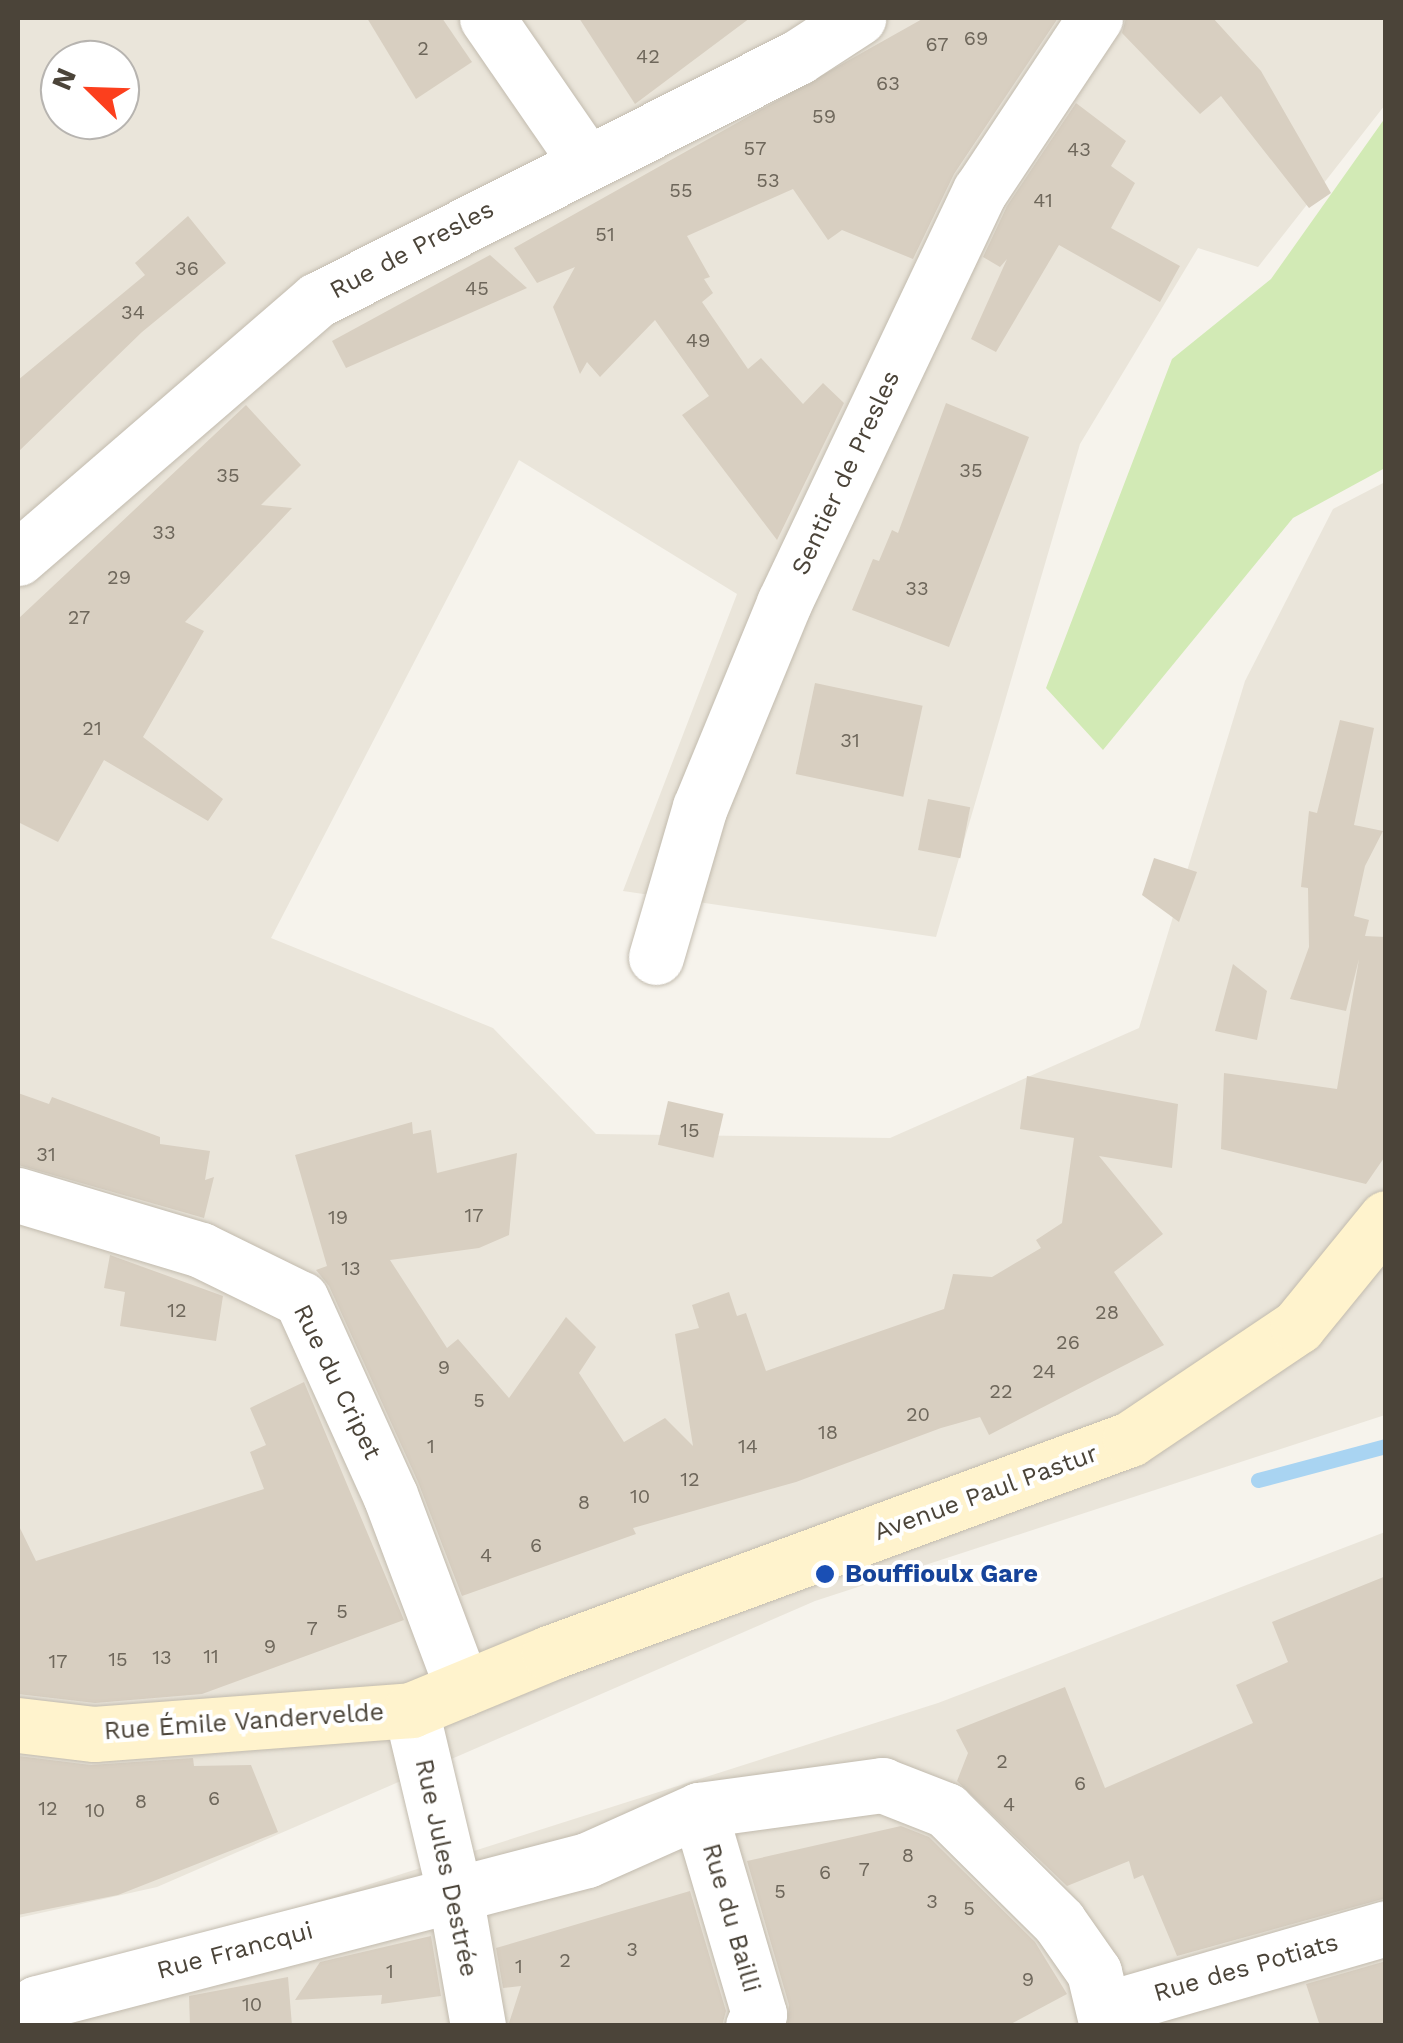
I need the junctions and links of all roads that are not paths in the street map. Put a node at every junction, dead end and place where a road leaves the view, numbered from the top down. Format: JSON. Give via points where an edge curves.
{"nodes":[{"id":1,"x":487,"y":18,"type":"edge"},
{"id":2,"x":858,"y":18,"type":"edge"},
{"id":3,"x":1095,"y":18,"type":"edge"},
{"id":4,"x":585,"y":160,"type":"junction"},
{"id":5,"x":18,"y":558,"type":"edge"},
{"id":6,"x":656,"y":957,"type":"dead end"},
{"id":7,"x":18,"y":1195,"type":"edge"},
{"id":8,"x":1386,"y":1218,"type":"edge"},
{"id":9,"x":462,"y":1690,"type":"junction"},
{"id":10,"x":410,"y":1710,"type":"junction"},
{"id":11,"x":18,"y":1724,"type":"edge"},
{"id":12,"x":699,"y":1810,"type":"junction"},
{"id":13,"x":456,"y":1894,"type":"junction"},
{"id":14,"x":1386,"y":1928,"type":"edge"},
{"id":15,"x":18,"y":2016,"type":"edge"},
{"id":16,"x":1106,"y":2017,"type":"edge"},
{"id":17,"x":478,"y":2026,"type":"edge"},
{"id":18,"x":753,"y":2026,"type":"edge"}],
"edges":[{"from":1,"to":4,"type":"street"},
{"from":2,"to":4,"type":"street","name":"Rue de Presles","via":[[798,57]]},
{"from":3,"to":6,"type":"street","name":"Sentier de Presles","via":[[980,191],[784,604],[700,808]]},
{"from":4,"to":5,"type":"street","name":"Rue de Presles","via":[[317,300]]},
{"from":7,"to":9,"type":"street","name":"Rue du Cripet","via":[[201,1250],[302,1299],[390,1494]]},
{"from":8,"to":9,"type":"main road","name":"Avenue Paul Pastur","via":[[1298,1326],[1130,1439]]},
{"from":9,"to":10,"type":"main road","name":"Avenue Paul Pastur"},
{"from":10,"to":11,"type":"main road","name":"Rue Émile Vandervelde","via":[[94,1734]]},
{"from":10,"to":13,"type":"street","name":"Rue Jules Destrée"},
{"from":12,"to":13,"type":"street","name":"Rue Francqui","via":[[587,1860]]},
{"from":12,"to":16,"type":"street","name":"Rue Francqui","via":[[882,1785],[946,1810],[1058,1922],[1094,1972]]},
{"from":12,"to":18,"type":"street","name":"Rue du Bailli","via":[[759,2014]]},
{"from":13,"to":15,"type":"street","name":"Rue Francqui","via":[[37,2003]]},
{"from":13,"to":17,"type":"street","name":"Rue Jules Destrée"},
{"from":14,"to":16,"type":"street","name":"Rue des Potiats"}]}
